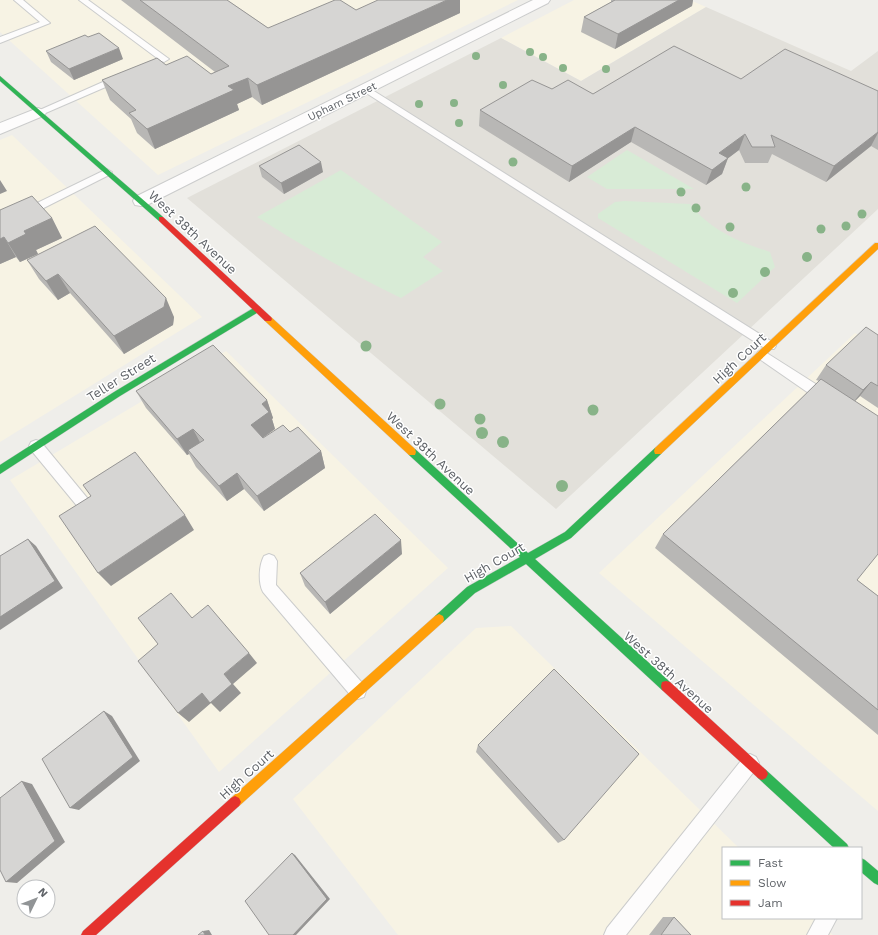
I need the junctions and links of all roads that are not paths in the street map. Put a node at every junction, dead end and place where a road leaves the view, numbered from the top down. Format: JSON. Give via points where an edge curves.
{"nodes":[{"id":1,"x":18,"y":0,"type":"edge"},
{"id":2,"x":83,"y":0,"type":"edge"},
{"id":3,"x":543,"y":0,"type":"edge"},
{"id":4,"x":0,"y":40,"type":"edge"},
{"id":5,"x":156,"y":62,"type":"edge"},
{"id":6,"x":128,"y":74,"type":"edge"},
{"id":7,"x":0,"y":78,"type":"edge"},
{"id":8,"x":366,"y":89,"type":"junction"},
{"id":9,"x":38,"y":113,"type":"junction"},
{"id":10,"x":0,"y":129,"type":"edge"},
{"id":11,"x":107,"y":172,"type":"junction"},
{"id":12,"x":140,"y":201,"type":"junction"},
{"id":13,"x":0,"y":226,"type":"edge"},
{"id":14,"x":878,"y":245,"type":"edge"},
{"id":15,"x":257,"y":309,"type":"junction"},
{"id":16,"x":766,"y":351,"type":"junction"},
{"id":17,"x":840,"y":407,"type":"edge"},
{"id":18,"x":36,"y":446,"type":"junction"},
{"id":19,"x":0,"y":470,"type":"edge"},
{"id":20,"x":83,"y":502,"type":"edge"},
{"id":21,"x":526,"y":558,"type":"junction"},
{"id":22,"x":269,"y":561,"type":"dead end"},
{"id":23,"x":358,"y":691,"type":"junction"},
{"id":24,"x":750,"y":763,"type":"junction"},
{"id":25,"x":842,"y":847,"type":"edge"},
{"id":26,"x":826,"y":919,"type":"edge"},
{"id":27,"x":87,"y":935,"type":"edge"},
{"id":28,"x":614,"y":935,"type":"edge"},
{"id":29,"x":816,"y":935,"type":"edge"}],
"edges":[{"from":1,"to":4,"type":"lane","via":[[46,23]]},
{"from":2,"to":5,"type":"lane","via":[[164,59]]},
{"from":3,"to":8,"type":"street","name":"Upham Street"},
{"from":6,"to":9,"type":"lane"},
{"from":7,"to":9,"type":"main road","name":"West 38th Avenue"},
{"from":8,"to":12,"type":"street","name":"Upham Street"},
{"from":8,"to":16,"type":"lane"},
{"from":9,"to":10,"type":"street"},
{"from":9,"to":11,"type":"main road","name":"West 38th Avenue"},
{"from":11,"to":12,"type":"main road","name":"West 38th Avenue"},
{"from":11,"to":13,"type":"lane"},
{"from":12,"to":15,"type":"main road","name":"West 38th Avenue"},
{"from":14,"to":16,"type":"main road","name":"High Court"},
{"from":15,"to":18,"type":"main road","name":"Teller Street"},
{"from":15,"to":21,"type":"main road","name":"West 38th Avenue"},
{"from":16,"to":17,"type":"lane"},
{"from":16,"to":21,"type":"main road","name":"High Court","via":[[568,535]]},
{"from":18,"to":19,"type":"main road","name":"Teller Street"},
{"from":18,"to":20,"type":"lane"},
{"from":21,"to":23,"type":"main road","name":"High Court","via":[[471,590]]},
{"from":21,"to":24,"type":"main road","name":"West 38th Avenue"},
{"from":22,"to":23,"type":"lane","via":[[268,587]]},
{"from":23,"to":27,"type":"main road","name":"High Court"},
{"from":24,"to":25,"type":"main road","name":"West 38th Avenue"},
{"from":24,"to":28,"type":"lane"},
{"from":26,"to":29,"type":"lane"}]}
